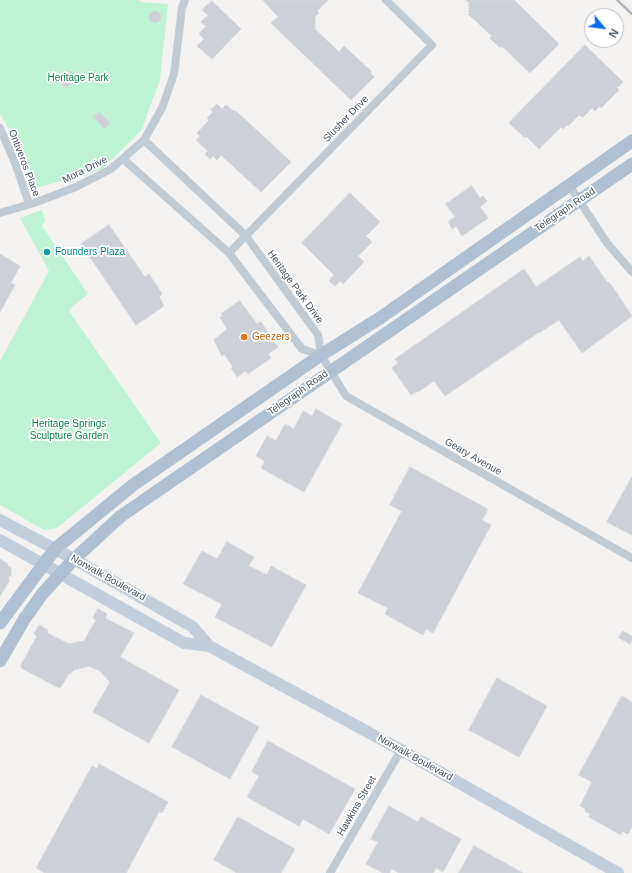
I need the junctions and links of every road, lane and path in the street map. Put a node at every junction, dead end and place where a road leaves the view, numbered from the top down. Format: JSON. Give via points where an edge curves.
{"nodes":[{"id":1,"x":185,"y":0,"type":"edge"},
{"id":2,"x":386,"y":0,"type":"edge"},
{"id":3,"x":0,"y":128,"type":"edge"},
{"id":4,"x":144,"y":140,"type":"junction"},
{"id":5,"x":632,"y":141,"type":"edge"},
{"id":6,"x":122,"y":159,"type":"junction"},
{"id":7,"x":632,"y":164,"type":"edge"},
{"id":8,"x":569,"y":185,"type":"junction"},
{"id":9,"x":579,"y":200,"type":"junction"},
{"id":10,"x":29,"y":204,"type":"junction"},
{"id":11,"x":0,"y":213,"type":"edge"},
{"id":12,"x":246,"y":236,"type":"junction"},
{"id":13,"x":228,"y":253,"type":"junction"},
{"id":14,"x":632,"y":272,"type":"edge"},
{"id":15,"x":321,"y":355,"type":"junction"},
{"id":16,"x":331,"y":371,"type":"junction"},
{"id":17,"x":0,"y":520,"type":"edge"},
{"id":18,"x":0,"y":540,"type":"edge"},
{"id":19,"x":55,"y":549,"type":"junction"},
{"id":20,"x":632,"y":558,"type":"edge"},
{"id":21,"x":74,"y":559,"type":"junction"},
{"id":22,"x":43,"y":564,"type":"junction"},
{"id":23,"x":62,"y":574,"type":"junction"},
{"id":24,"x":0,"y":623,"type":"edge"},
{"id":25,"x":210,"y":646,"type":"junction"},
{"id":26,"x":0,"y":660,"type":"edge"},
{"id":27,"x":401,"y":750,"type":"junction"},
{"id":28,"x":330,"y":873,"type":"edge"},
{"id":29,"x":618,"y":873,"type":"edge"}],
"edges":[{"from":1,"to":4,"type":"street","name":"Mora Drive","via":[[174,74],[162,108]]},
{"from":2,"to":12,"type":"street","name":"Slusher Drive","via":[[432,45]]},
{"from":3,"to":10,"type":"street","name":"Ontiveros Place"},
{"from":4,"to":6,"type":"street","name":"Mora Drive"},
{"from":4,"to":12,"type":"street","name":"Heritage Park Drive"},
{"from":5,"to":8,"type":"main road","name":"Telegraph Road"},
{"from":6,"to":10,"type":"street","name":"Mora Drive","via":[[111,169],[76,187]]},
{"from":6,"to":13,"type":"street"},
{"from":7,"to":9,"type":"main road","name":"Telegraph Road"},
{"from":8,"to":9,"type":"street"},
{"from":8,"to":15,"type":"main road","name":"Telegraph Road","via":[[380,318]]},
{"from":9,"to":14,"type":"street","via":[[607,243]]},
{"from":9,"to":16,"type":"main road","name":"Telegraph Road"},
{"from":10,"to":11,"type":"street","name":"Mora Drive"},
{"from":12,"to":13,"type":"street","name":"Slusher Drive"},
{"from":12,"to":15,"type":"street","name":"Heritage Park Drive","via":[[318,336]]},
{"from":13,"to":15,"type":"street","via":[[302,349]]},
{"from":15,"to":16,"type":"street","name":"Geary Avenue"},
{"from":15,"to":19,"type":"main road","name":"Telegraph Road","via":[[133,486]]},
{"from":16,"to":20,"type":"street","name":"Geary Avenue","via":[[346,396]]},
{"from":16,"to":21,"type":"main road","name":"Telegraph Road","via":[[127,512]]},
{"from":17,"to":19,"type":"main road","name":"Norwalk Boulevard"},
{"from":18,"to":22,"type":"main road","name":"Norwalk Boulevard"},
{"from":19,"to":21,"type":"main road","name":"Norwalk Boulevard"},
{"from":19,"to":22,"type":"main road","name":"Telegraph Road"},
{"from":21,"to":23,"type":"main road","name":"Telegraph Road"},
{"from":21,"to":25,"type":"main road","name":"Norwalk Boulevard","via":[[194,627]]},
{"from":22,"to":23,"type":"main road","name":"Norwalk Boulevard"},
{"from":22,"to":24,"type":"main road","name":"Telegraph Road"},
{"from":23,"to":25,"type":"main road","name":"Norwalk Boulevard","via":[[184,643]]},
{"from":23,"to":26,"type":"main road","name":"Telegraph Road","via":[[43,593]]},
{"from":25,"to":27,"type":"main road","name":"Norwalk Boulevard"},
{"from":27,"to":28,"type":"street","name":"Hawkins Street"},
{"from":27,"to":29,"type":"main road","name":"Norwalk Boulevard"}]}
